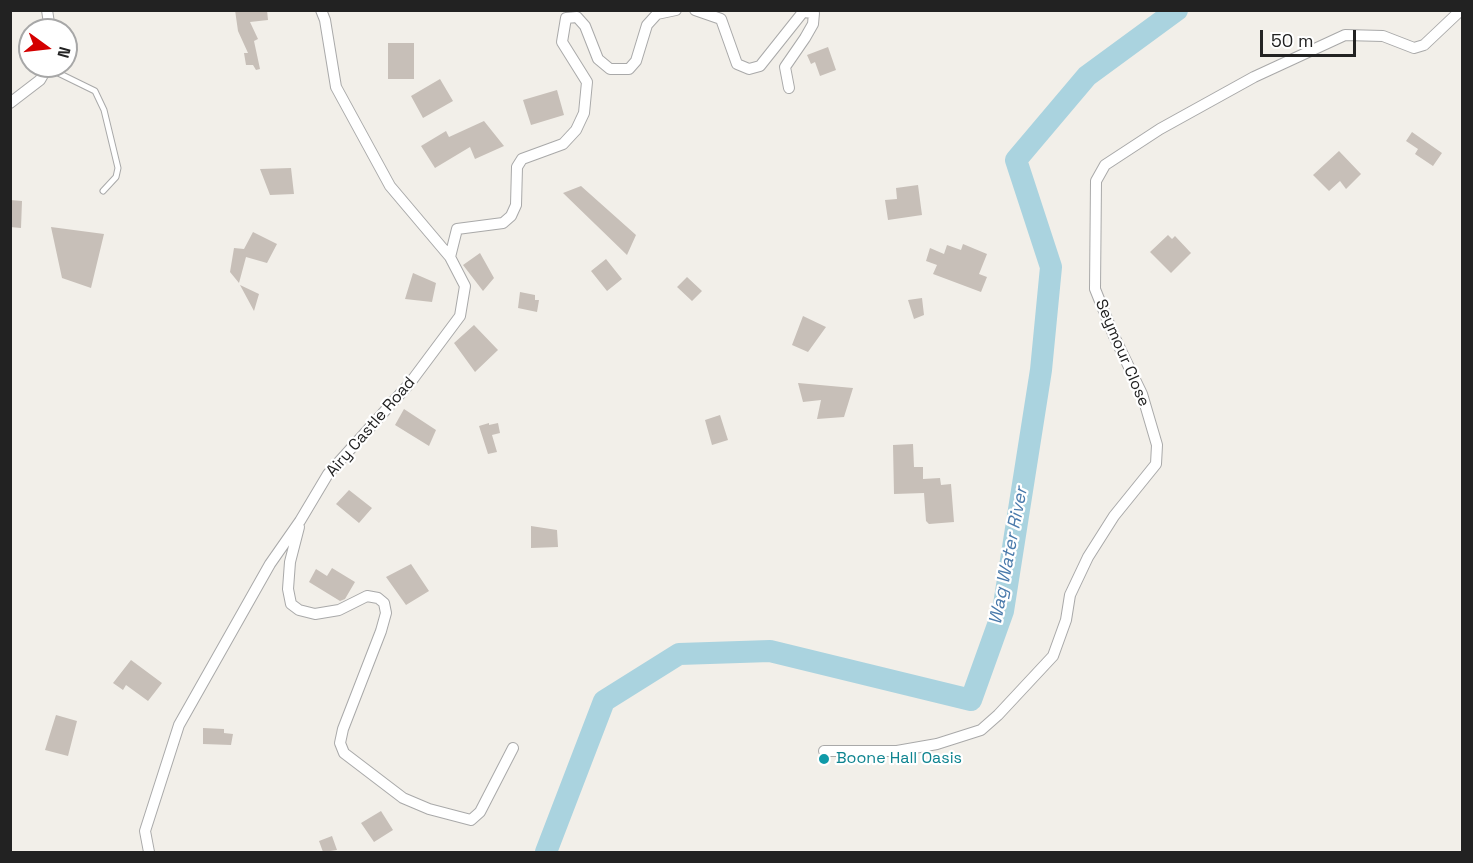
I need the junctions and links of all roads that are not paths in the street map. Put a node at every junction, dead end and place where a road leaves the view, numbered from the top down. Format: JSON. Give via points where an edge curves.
{"nodes":[{"id":1,"x":321,"y":10,"type":"edge"},
{"id":2,"x":676,"y":10,"type":"edge"},
{"id":3,"x":695,"y":10,"type":"edge"},
{"id":4,"x":1461,"y":10,"type":"edge"},
{"id":5,"x":716,"y":14,"type":"edge"},
{"id":6,"x":41,"y":78,"type":"edge"},
{"id":7,"x":64,"y":78,"type":"edge"},
{"id":8,"x":789,"y":88,"type":"dead end"},
{"id":9,"x":10,"y":103,"type":"edge"},
{"id":10,"x":103,"y":192,"type":"dead end"},
{"id":11,"x":450,"y":257,"type":"junction"},
{"id":12,"x":300,"y":521,"type":"junction"},
{"id":13,"x":513,"y":748,"type":"dead end"},
{"id":14,"x":824,"y":751,"type":"dead end"},
{"id":15,"x":149,"y":852,"type":"edge"}],
"edges":[{"from":1,"to":11,"type":"street","name":"Airy Castle Road","via":[[336,87],[390,186]]},
{"from":2,"to":11,"type":"street","via":[[657,14],[646,25],[636,60],[629,69],[610,69],[598,59],[585,26],[576,17],[566,18],[562,42],[586,82],[584,113],[576,130],[563,144],[522,159],[517,167],[512,216],[503,223],[457,229]]},
{"from":3,"to":5,"type":"street"},
{"from":4,"to":14,"type":"street","name":"Seymour Close","via":[[1425,45],[1414,48],[1383,36],[1346,35],[1328,42],[1262,72],[1105,165],[1096,181],[1095,289],[1142,394],[1157,445],[1156,464],[1114,516],[1088,557],[1070,595],[1053,656],[981,730],[897,751]]},
{"from":5,"to":8,"type":"street","via":[[737,64],[749,69],[760,66],[803,12],[814,14],[806,38],[785,67]]},
{"from":6,"to":9,"type":"street"},
{"from":7,"to":10,"type":"lane","via":[[95,91],[104,110],[118,168],[116,177]]},
{"from":11,"to":12,"type":"street","name":"Airy Castle Road","via":[[465,286],[460,316],[410,383],[328,474]]},
{"from":12,"to":13,"type":"street","via":[[290,562],[291,603],[299,610],[315,614],[339,610],[367,596],[384,603],[386,613],[343,729],[340,743],[344,753],[403,798],[471,820],[480,812]]},
{"from":12,"to":15,"type":"street","name":"Airy Castle Road","via":[[270,564],[179,725],[145,831]]}]}
